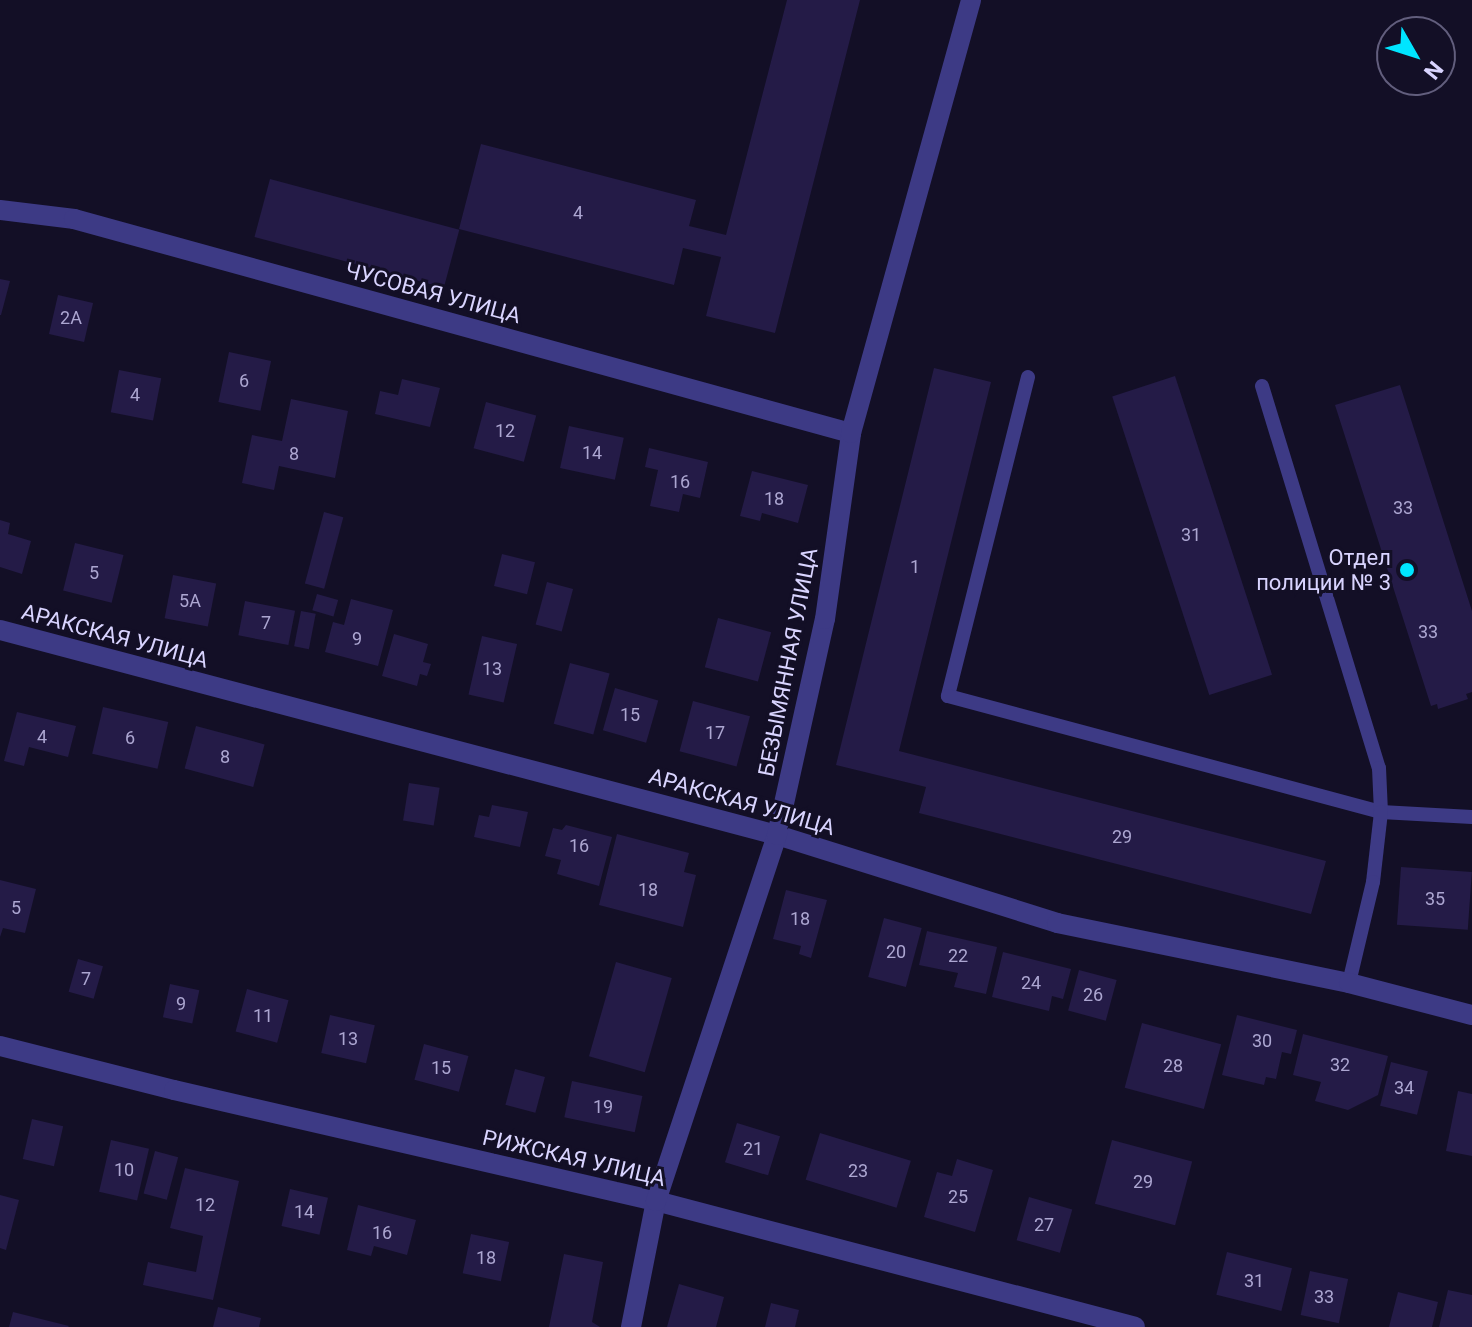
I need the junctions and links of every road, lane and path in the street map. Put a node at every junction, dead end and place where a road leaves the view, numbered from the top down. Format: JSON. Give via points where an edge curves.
{"nodes":[{"id":1,"x":971,"y":0,"type":"edge"},
{"id":2,"x":0,"y":210,"type":"edge"},
{"id":3,"x":1028,"y":377,"type":"dead end"},
{"id":4,"x":1262,"y":386,"type":"dead end"},
{"id":5,"x":851,"y":433,"type":"junction"},
{"id":6,"x":0,"y":630,"type":"edge"},
{"id":7,"x":1381,"y":812,"type":"junction"},
{"id":8,"x":1472,"y":817,"type":"edge"},
{"id":9,"x":777,"y":835,"type":"junction"},
{"id":10,"x":1349,"y":983,"type":"junction"},
{"id":11,"x":1472,"y":1015,"type":"edge"},
{"id":12,"x":0,"y":1046,"type":"edge"},
{"id":13,"x":656,"y":1201,"type":"junction"},
{"id":14,"x":631,"y":1327,"type":"edge"},
{"id":15,"x":1135,"y":1327,"type":"edge"}],
"edges":[{"from":1,"to":5,"type":"street","name":"БЕЗЫМЯННАЯ УЛИЦА"},
{"from":2,"to":5,"type":"street","name":"ЧУСОВАЯ УЛИЦА","via":[[74,219]]},
{"from":3,"to":7,"type":"lane","via":[[948,696]]},
{"from":4,"to":7,"type":"lane","via":[[1379,768]]},
{"from":5,"to":9,"type":"street","name":"БЕЗЫМЯННАЯ УЛИЦА","via":[[825,619]]},
{"from":6,"to":9,"type":"street","name":"АРАКСКАЯ УЛИЦА"},
{"from":7,"to":8,"type":"lane"},
{"from":7,"to":10,"type":"lane","via":[[1373,882]]},
{"from":9,"to":10,"type":"street","name":"АРАКСКАЯ УЛИЦА","via":[[1057,923]]},
{"from":9,"to":13,"type":"street","name":"БЕЗЫМЯННАЯ УЛИЦА"},
{"from":10,"to":11,"type":"street","name":"АРАКСКАЯ УЛИЦА"},
{"from":12,"to":13,"type":"street","name":"РИЖСКАЯ УЛИЦА"},
{"from":13,"to":14,"type":"street","name":"БЕЗЫМЯННАЯ УЛИЦА"},
{"from":13,"to":15,"type":"street","name":"РИЖСКАЯ УЛИЦА"}]}
